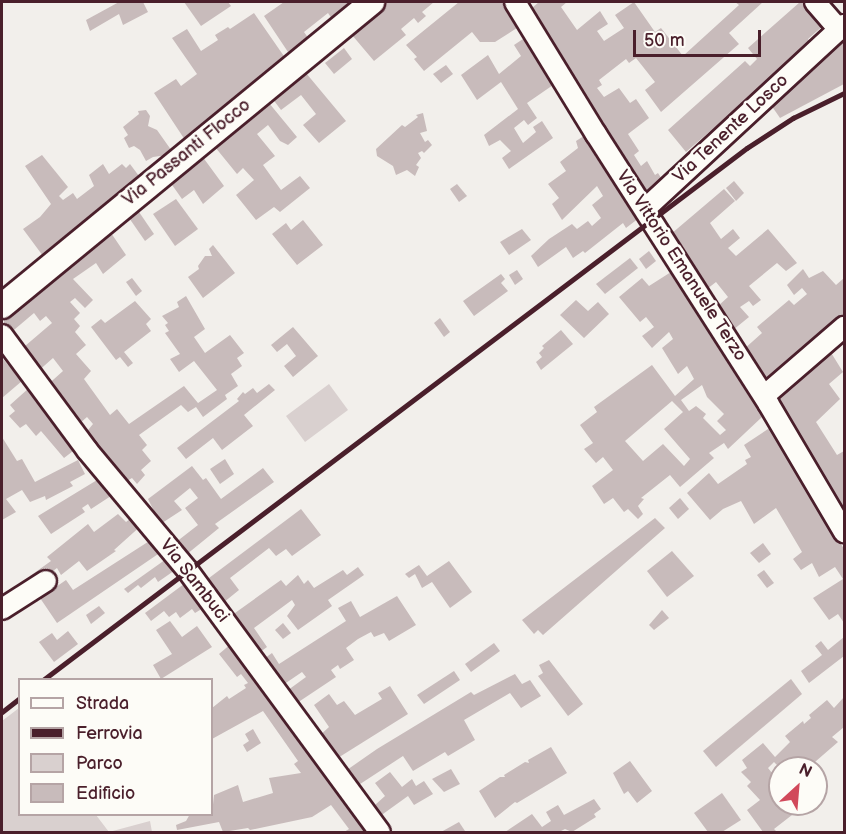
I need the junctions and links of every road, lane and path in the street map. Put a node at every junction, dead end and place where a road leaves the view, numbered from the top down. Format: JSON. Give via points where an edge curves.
{"nodes":[{"id":1,"x":372,"y":2,"type":"edge"},
{"id":2,"x":815,"y":2,"type":"edge"},
{"id":3,"x":520,"y":3,"type":"edge"},
{"id":4,"x":842,"y":27,"type":"edge"},
{"id":5,"x":645,"y":209,"type":"junction"},
{"id":6,"x":2,"y":306,"type":"edge"},
{"id":7,"x":844,"y":327,"type":"edge"},
{"id":8,"x":2,"y":335,"type":"edge"},
{"id":9,"x":764,"y":396,"type":"junction"},
{"id":10,"x":844,"y":532,"type":"edge"},
{"id":11,"x":46,"y":581,"type":"dead end"},
{"id":12,"x":2,"y":609,"type":"edge"},
{"id":13,"x":380,"y":832,"type":"edge"}],
"edges":[{"from":1,"to":6,"type":"street","name":"Via Passanti Flocco"},
{"from":2,"to":4,"type":"street"},
{"from":3,"to":5,"type":"street","name":"Via Vittorio Emanuele Terzo"},
{"from":4,"to":5,"type":"street","name":"Via Tenente Losco"},
{"from":5,"to":9,"type":"street","name":"Via Vittorio Emanuele Terzo"},
{"from":7,"to":9,"type":"street"},
{"from":8,"to":13,"type":"street","name":"Via Sambuci","via":[[87,450],[188,571]]},
{"from":9,"to":10,"type":"street","name":"Via Vittorio Emanuele Terzo"},
{"from":11,"to":12,"type":"street"}]}
